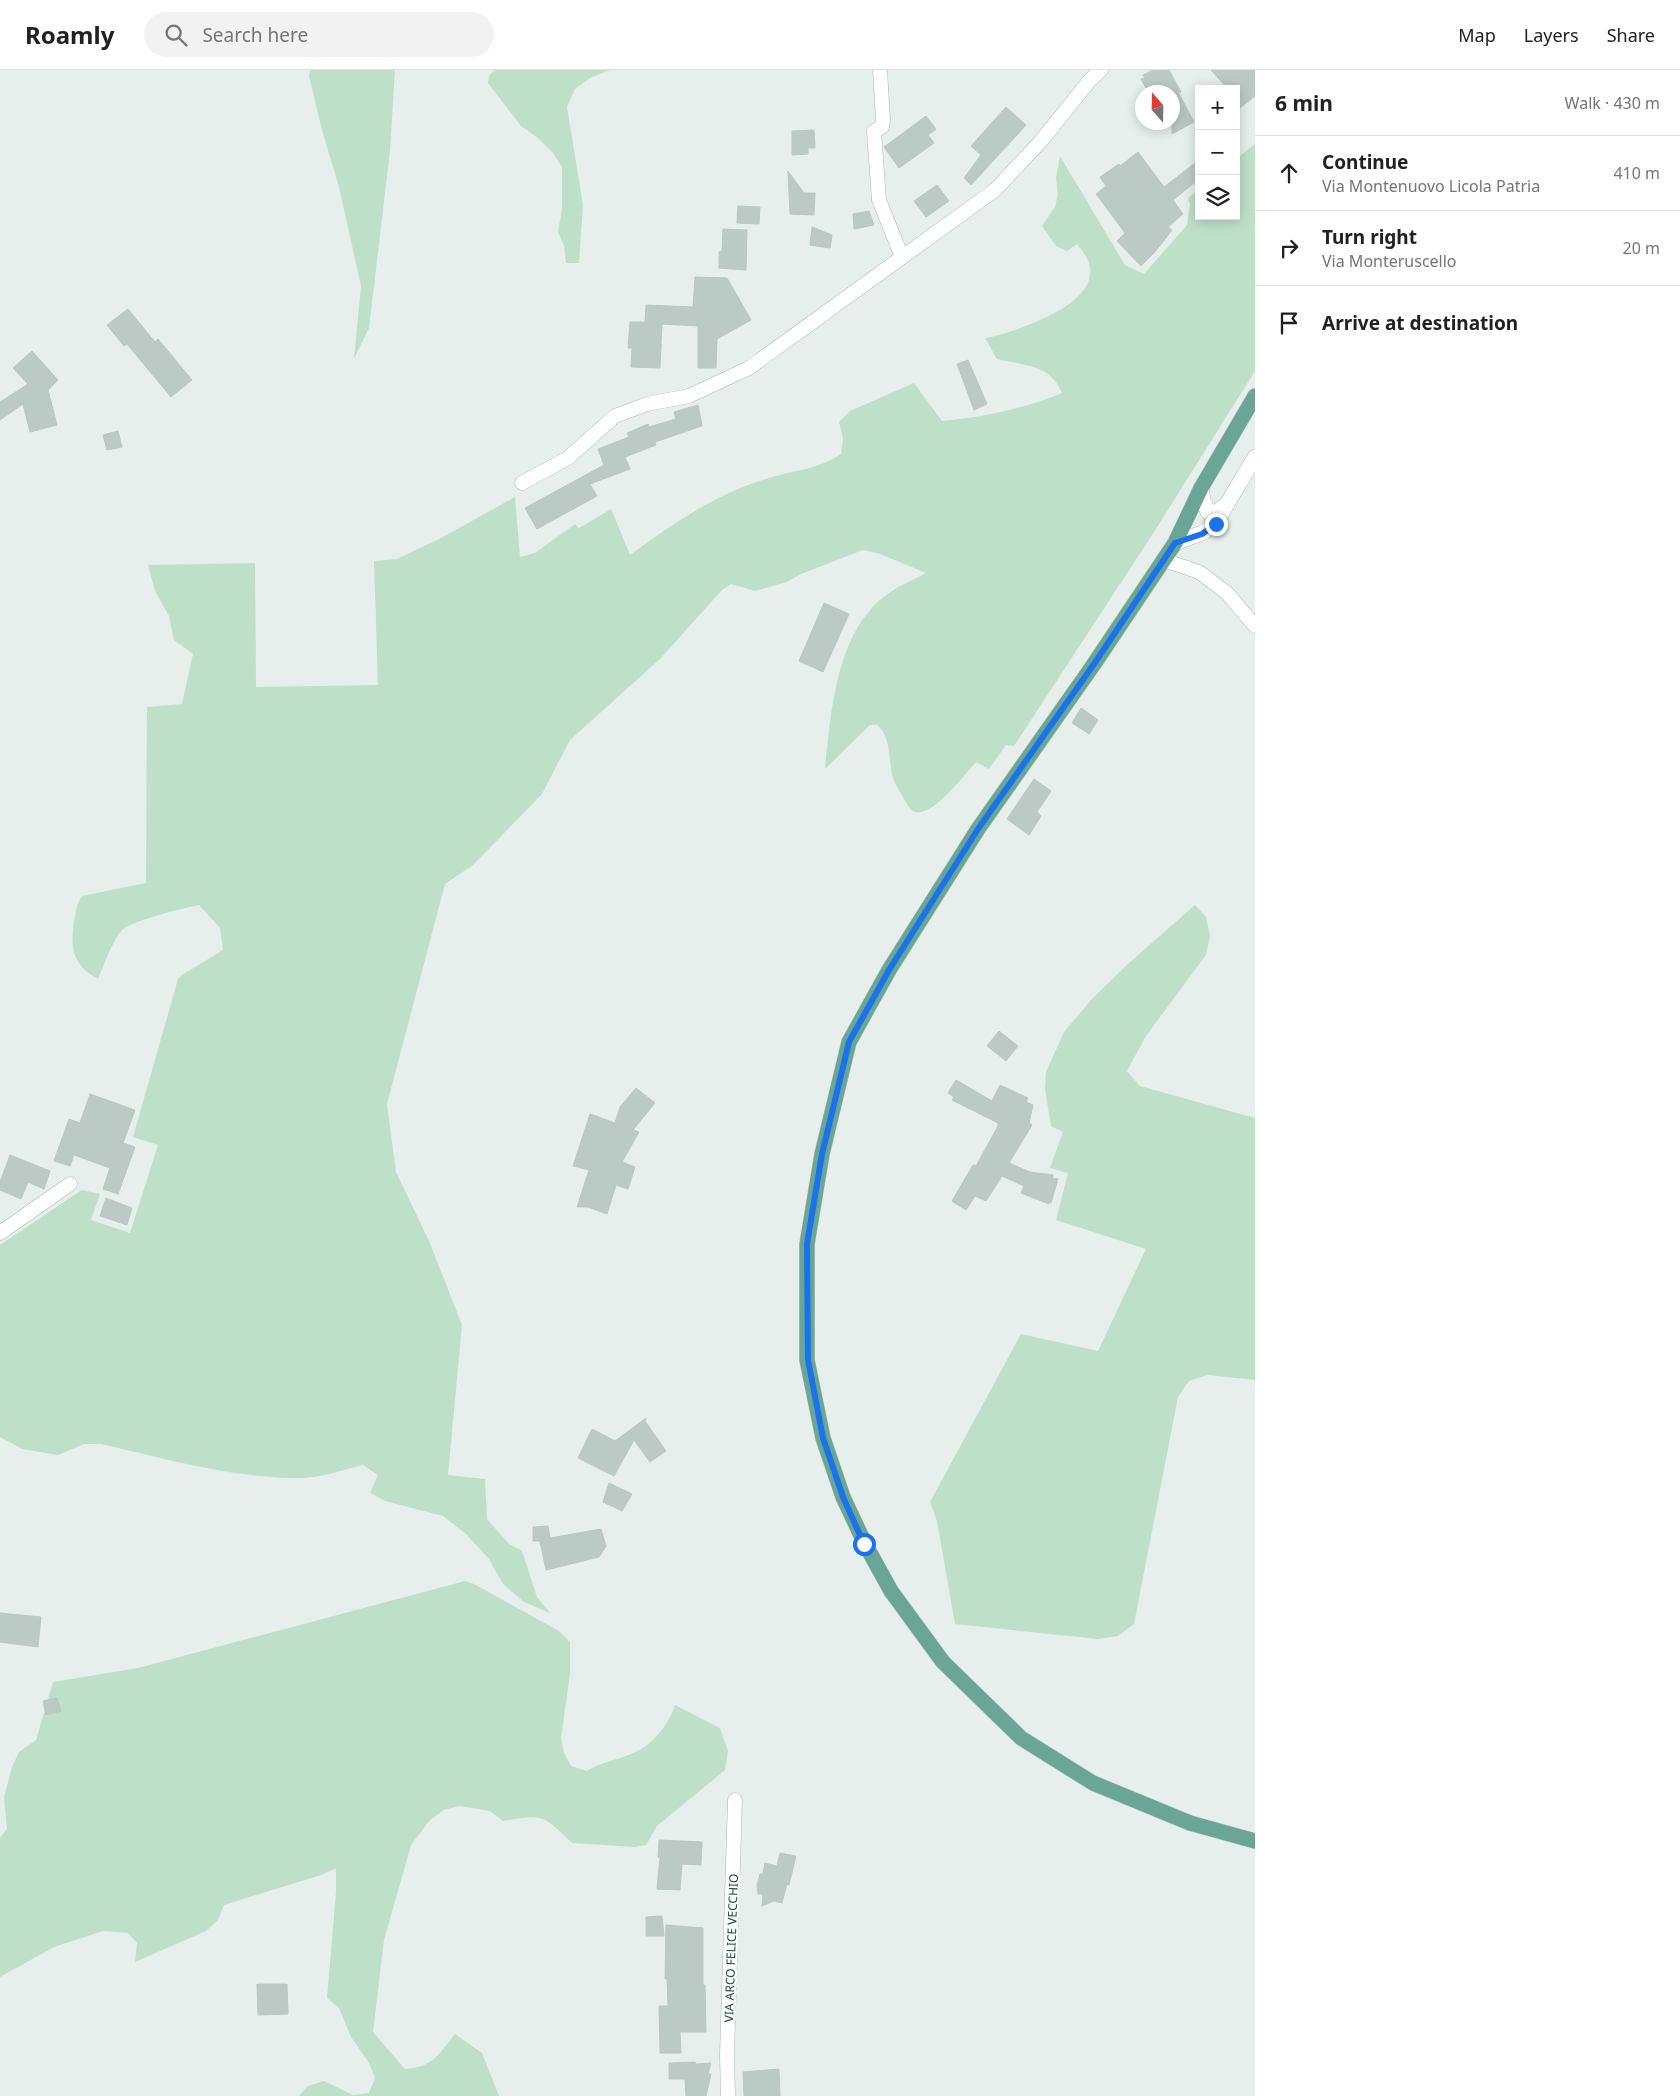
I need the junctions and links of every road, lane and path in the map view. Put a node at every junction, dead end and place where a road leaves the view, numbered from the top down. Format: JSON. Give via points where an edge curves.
{"nodes":[{"id":1,"x":880,"y":70,"type":"edge"},
{"id":2,"x":1101,"y":70,"type":"edge"},
{"id":3,"x":902,"y":257,"type":"junction"},
{"id":4,"x":1255,"y":396,"type":"edge"},
{"id":5,"x":1255,"y":457,"type":"edge"},
{"id":6,"x":522,"y":483,"type":"dead end"},
{"id":7,"x":1202,"y":488,"type":"junction"},
{"id":8,"x":1230,"y":502,"type":"junction"},
{"id":9,"x":1175,"y":543,"type":"junction"},
{"id":10,"x":1164,"y":560,"type":"junction"},
{"id":11,"x":1255,"y":626,"type":"edge"},
{"id":12,"x":70,"y":1184,"type":"dead end"},
{"id":13,"x":0,"y":1233,"type":"edge"},
{"id":14,"x":735,"y":1800,"type":"dead end"},
{"id":15,"x":1255,"y":1841,"type":"edge"},
{"id":16,"x":728,"y":2096,"type":"edge"}],
"edges":[{"from":1,"to":3,"type":"street","via":[[884,120],[882,127],[874,131],[880,200]]},
{"from":2,"to":3,"type":"street","via":[[995,190]]},
{"from":3,"to":6,"type":"street","via":[[749,368],[689,396],[647,404],[615,416],[568,458]]},
{"from":4,"to":7,"type":"main road"},
{"from":5,"to":8,"type":"street"},
{"from":7,"to":8,"type":"street","via":[[1208,512],[1213,514]]},
{"from":7,"to":9,"type":"main road"},
{"from":8,"to":9,"type":"street","via":[[1216,524],[1202,534]]},
{"from":9,"to":10,"type":"main road"},
{"from":10,"to":11,"type":"street","via":[[1199,572],[1227,593]]},
{"from":10,"to":15,"type":"main road","via":[[978,829],[889,970],[849,1042],[822,1154],[807,1244],[808,1360],[823,1438],[843,1497],[864,1544],[891,1591],[943,1662],[1021,1738],[1093,1784],[1190,1823]]},
{"from":12,"to":13,"type":"street"},
{"from":14,"to":16,"type":"street","name":"VIA ARCO FELICE VECCHIO"}]}
